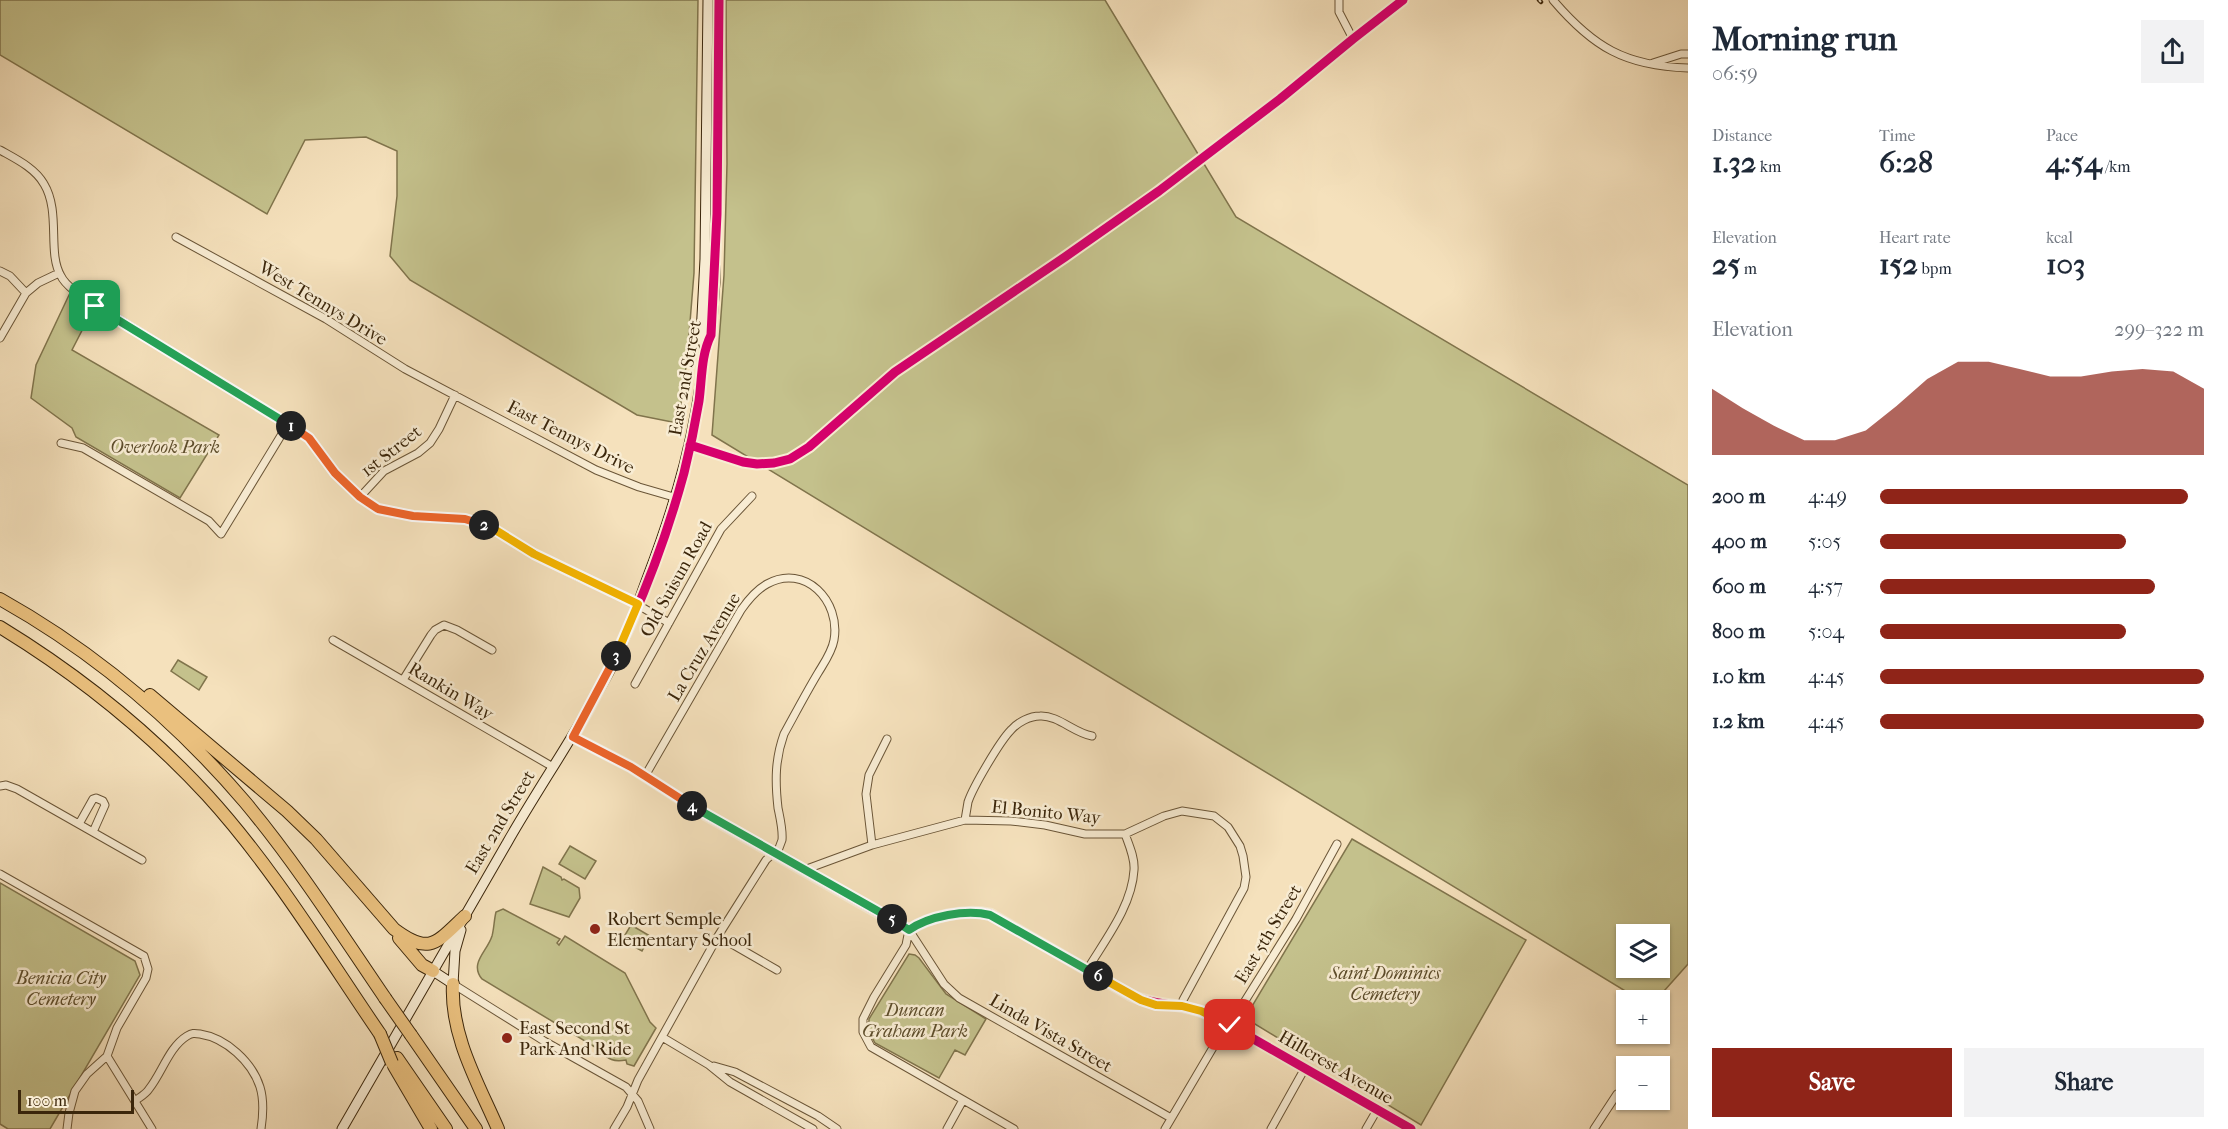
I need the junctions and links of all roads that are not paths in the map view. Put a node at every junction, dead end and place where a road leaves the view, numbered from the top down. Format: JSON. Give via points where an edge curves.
{"nodes":[{"id":1,"x":708,"y":0,"type":"edge"},
{"id":2,"x":719,"y":0,"type":"edge"},
{"id":3,"x":1339,"y":0,"type":"edge"},
{"id":4,"x":1403,"y":0,"type":"edge"},
{"id":5,"x":1553,"y":0,"type":"edge"},
{"id":6,"x":1353,"y":39,"type":"junction"},
{"id":7,"x":1688,"y":54,"type":"edge"},
{"id":8,"x":1649,"y":64,"type":"junction"},
{"id":9,"x":1688,"y":68,"type":"edge"},
{"id":10,"x":0,"y":150,"type":"edge"},
{"id":11,"x":177,"y":237,"type":"dead end"},
{"id":12,"x":0,"y":271,"type":"edge"},
{"id":13,"x":59,"y":273,"type":"junction"},
{"id":14,"x":26,"y":293,"type":"junction"},
{"id":15,"x":0,"y":338,"type":"edge"},
{"id":16,"x":705,"y":348,"type":"junction"},
{"id":17,"x":455,"y":394,"type":"junction"},
{"id":18,"x":288,"y":424,"type":"junction"},
{"id":19,"x":61,"y":443,"type":"dead end"},
{"id":20,"x":690,"y":445,"type":"junction"},
{"id":21,"x":752,"y":496,"type":"dead end"},
{"id":22,"x":360,"y":497,"type":"junction"},
{"id":23,"x":676,"y":498,"type":"junction"},
{"id":24,"x":0,"y":599,"type":"edge"},
{"id":25,"x":638,"y":604,"type":"junction"},
{"id":26,"x":669,"y":622,"type":"junction"},
{"id":27,"x":0,"y":627,"type":"edge"},
{"id":28,"x":333,"y":640,"type":"dead end"},
{"id":29,"x":492,"y":650,"type":"dead end"},
{"id":30,"x":84,"y":651,"type":"junction"},
{"id":31,"x":403,"y":680,"type":"junction"},
{"id":32,"x":634,"y":684,"type":"dead end"},
{"id":33,"x":1092,"y":736,"type":"dead end"},
{"id":34,"x":573,"y":737,"type":"junction"},
{"id":35,"x":887,"y":740,"type":"dead end"},
{"id":36,"x":553,"y":767,"type":"junction"},
{"id":37,"x":645,"y":776,"type":"junction"},
{"id":38,"x":0,"y":786,"type":"edge"},
{"id":39,"x":965,"y":820,"type":"junction"},
{"id":40,"x":79,"y":824,"type":"junction"},
{"id":41,"x":93,"y":832,"type":"junction"},
{"id":42,"x":1125,"y":834,"type":"junction"},
{"id":43,"x":872,"y":844,"type":"junction"},
{"id":44,"x":1336,"y":844,"type":"dead end"},
{"id":45,"x":773,"y":853,"type":"junction"},
{"id":46,"x":142,"y":860,"type":"dead end"},
{"id":47,"x":804,"y":870,"type":"junction"},
{"id":48,"x":0,"y":874,"type":"edge"},
{"id":49,"x":465,"y":916,"type":"junction"},
{"id":50,"x":394,"y":929,"type":"junction"},
{"id":51,"x":909,"y":930,"type":"junction"},
{"id":52,"x":718,"y":936,"type":"junction"},
{"id":53,"x":777,"y":970,"type":"dead end"},
{"id":54,"x":1087,"y":970,"type":"junction"},
{"id":55,"x":433,"y":971,"type":"junction"},
{"id":56,"x":453,"y":984,"type":"junction"},
{"id":57,"x":1182,"y":1006,"type":"junction"},
{"id":58,"x":1230,"y":1025,"type":"junction"},
{"id":59,"x":662,"y":1037,"type":"junction"},
{"id":60,"x":107,"y":1056,"type":"junction"},
{"id":61,"x":394,"y":1060,"type":"junction"},
{"id":62,"x":709,"y":1065,"type":"junction"},
{"id":63,"x":1305,"y":1068,"type":"junction"},
{"id":64,"x":633,"y":1094,"type":"junction"},
{"id":65,"x":1616,"y":1095,"type":"edge"},
{"id":66,"x":963,"y":1100,"type":"junction"},
{"id":67,"x":135,"y":1101,"type":"junction"},
{"id":68,"x":1377,"y":1110,"type":"junction"},
{"id":69,"x":1172,"y":1118,"type":"junction"},
{"id":70,"x":1595,"y":1126,"type":"edge"},
{"id":71,"x":67,"y":1129,"type":"edge"},
{"id":72,"x":152,"y":1129,"type":"edge"},
{"id":73,"x":261,"y":1129,"type":"edge"},
{"id":74,"x":342,"y":1129,"type":"edge"},
{"id":75,"x":431,"y":1129,"type":"edge"},
{"id":76,"x":446,"y":1129,"type":"edge"},
{"id":77,"x":476,"y":1129,"type":"edge"},
{"id":78,"x":498,"y":1129,"type":"edge"},
{"id":79,"x":614,"y":1129,"type":"edge"},
{"id":80,"x":650,"y":1129,"type":"edge"},
{"id":81,"x":813,"y":1129,"type":"edge"},
{"id":82,"x":837,"y":1129,"type":"edge"},
{"id":83,"x":947,"y":1129,"type":"edge"},
{"id":84,"x":1014,"y":1129,"type":"edge"},
{"id":85,"x":1165,"y":1129,"type":"edge"},
{"id":86,"x":1271,"y":1129,"type":"edge"},
{"id":87,"x":1366,"y":1129,"type":"edge"},
{"id":88,"x":1411,"y":1129,"type":"edge"}],
"edges":[{"from":1,"to":16,"type":"main road","name":"East 2nd Street","via":[[701,335]]},
{"from":2,"to":16,"type":"main road","name":"East 2nd Street","via":[[715,282],[711,335]]},
{"from":3,"to":6,"type":"street","via":[[1339,12]]},
{"from":4,"to":6,"type":"street"},
{"from":5,"to":8,"type":"street","via":[[1594,41]]},
{"from":6,"to":20,"type":"street","via":[[1130,212],[895,372],[790,459],[742,462]]},
{"from":7,"to":8,"type":"street"},
{"from":8,"to":9,"type":"street"},
{"from":10,"to":13,"type":"street","via":[[31,168],[44,184],[52,206]]},
{"from":11,"to":17,"type":"street","name":"West Tennys Drive"},
{"from":12,"to":14,"type":"street"},
{"from":13,"to":14,"type":"street"},
{"from":13,"to":18,"type":"street","via":[[95,306]]},
{"from":14,"to":15,"type":"street"},
{"from":16,"to":20,"type":"main road","name":"East 2nd Street"},
{"from":17,"to":22,"type":"street","name":"1st Street","via":[[430,443],[384,471]]},
{"from":17,"to":23,"type":"street","name":"East Tennys Drive","via":[[596,470]]},
{"from":18,"to":19,"type":"street","via":[[221,534],[209,521],[83,447]]},
{"from":18,"to":22,"type":"street","via":[[309,438],[335,473]]},
{"from":20,"to":23,"type":"main road","name":"East 2nd Street"},
{"from":21,"to":26,"type":"street","name":"Old Suisun Road","via":[[721,528]]},
{"from":22,"to":25,"type":"street","via":[[378,509],[481,524]]},
{"from":23,"to":25,"type":"main road","name":"East 2nd Street"},
{"from":24,"to":30,"type":"highway"},
{"from":25,"to":26,"type":"street"},
{"from":25,"to":34,"type":"main road","name":"East 2nd Street","via":[[610,669]]},
{"from":26,"to":32,"type":"street","name":"Old Suisun Road"},
{"from":27,"to":61,"type":"highway","bridge":true,"via":[[116,708],[208,796],[269,872]]},
{"from":28,"to":31,"type":"street","name":"Rankin Way"},
{"from":29,"to":31,"type":"street","via":[[444,626],[431,635]]},
{"from":30,"to":50,"type":"highway","via":[[122,673],[164,706],[287,811]]},
{"from":30,"to":77,"type":"highway","bridge":true,"via":[[164,717],[245,802]]},
{"from":31,"to":36,"type":"street","name":"Rankin Way"},
{"from":33,"to":39,"type":"street","via":[[1049,717],[1022,722],[995,752],[969,800]]},
{"from":34,"to":36,"type":"main road","name":"East 2nd Street"},
{"from":34,"to":37,"type":"street"},
{"from":35,"to":43,"type":"street","via":[[869,775],[866,794]]},
{"from":36,"to":49,"type":"main road","name":"East 2nd Street"},
{"from":37,"to":45,"type":"street"},
{"from":37,"to":45,"type":"street","name":"La Cruz Avenue","via":[[754,593],[779,579],[795,578],[809,583],[830,603],[835,632],[831,650],[779,748],[776,775],[782,836]]},
{"from":38,"to":40,"type":"street","via":[[16,789]]},
{"from":39,"to":42,"type":"street","name":"El Bonito Way","via":[[1011,821],[1085,834]]},
{"from":39,"to":43,"type":"street","name":"El Bonito Way"},
{"from":40,"to":41,"type":"street"},
{"from":40,"to":41,"type":"street","via":[[93,799],[103,801],[105,805]]},
{"from":41,"to":46,"type":"street"},
{"from":42,"to":54,"type":"street","via":[[1134,860],[1130,890],[1122,912]]},
{"from":42,"to":57,"type":"street","name":"El Bonito Way","via":[[1182,811],[1202,813],[1214,816],[1228,827],[1240,846],[1246,877],[1244,888]]},
{"from":43,"to":47,"type":"street","name":"El Bonito Way"},
{"from":44,"to":58,"type":"street","name":"East 5th Street"},
{"from":45,"to":47,"type":"street"},
{"from":45,"to":52,"type":"street"},
{"from":47,"to":51,"type":"street"},
{"from":48,"to":60,"type":"street","via":[[144,956],[146,978],[117,1029]]},
{"from":49,"to":50,"type":"highway","via":[[428,944],[418,944]]},
{"from":49,"to":55,"type":"main road","name":"East 2nd Street"},
{"from":49,"to":56,"type":"main road","via":[[455,951]]},
{"from":50,"to":55,"type":"highway","via":[[422,965]]},
{"from":51,"to":54,"type":"street","name":"Hillcrest Avenue","via":[[959,913],[978,912],[1005,922]]},
{"from":51,"to":66,"type":"street","via":[[906,945],[863,1019],[863,1032],[871,1047]]},
{"from":51,"to":69,"type":"street","name":"Linda Vista Street","via":[[944,984],[960,998]]},
{"from":52,"to":53,"type":"street"},
{"from":52,"to":59,"type":"street"},
{"from":54,"to":57,"type":"street","name":"Hillcrest Avenue","via":[[1141,1000]]},
{"from":55,"to":56,"type":"main road"},
{"from":55,"to":74,"type":"main road","name":"East 2nd Street"},
{"from":56,"to":64,"type":"street"},
{"from":56,"to":78,"type":"highway","via":[[457,1033]]},
{"from":57,"to":58,"type":"street","name":"Hillcrest Avenue"},
{"from":58,"to":63,"type":"street","name":"Hillcrest Avenue"},
{"from":58,"to":69,"type":"street","name":"East 5th Street"},
{"from":59,"to":62,"type":"street"},
{"from":59,"to":64,"type":"street"},
{"from":60,"to":67,"type":"street"},
{"from":60,"to":71,"type":"street","via":[[75,1091]]},
{"from":61,"to":75,"type":"highway"},
{"from":61,"to":76,"type":"highway"},
{"from":62,"to":81,"type":"street","via":[[730,1082]]},
{"from":62,"to":82,"type":"street","via":[[735,1072]]},
{"from":63,"to":68,"type":"street","name":"Hillcrest Avenue"},
{"from":63,"to":86,"type":"street"},
{"from":64,"to":79,"type":"street"},
{"from":64,"to":80,"type":"street"},
{"from":65,"to":70,"type":"street"},
{"from":66,"to":83,"type":"street"},
{"from":66,"to":84,"type":"street"},
{"from":67,"to":72,"type":"street"},
{"from":67,"to":73,"type":"street","via":[[148,1091],[184,1037],[191,1033],[208,1035],[233,1049],[252,1071],[260,1088]]},
{"from":68,"to":87,"type":"street"},
{"from":68,"to":88,"type":"street","name":"Hillcrest Avenue"},
{"from":69,"to":85,"type":"street","name":"East 5th Street"}]}
